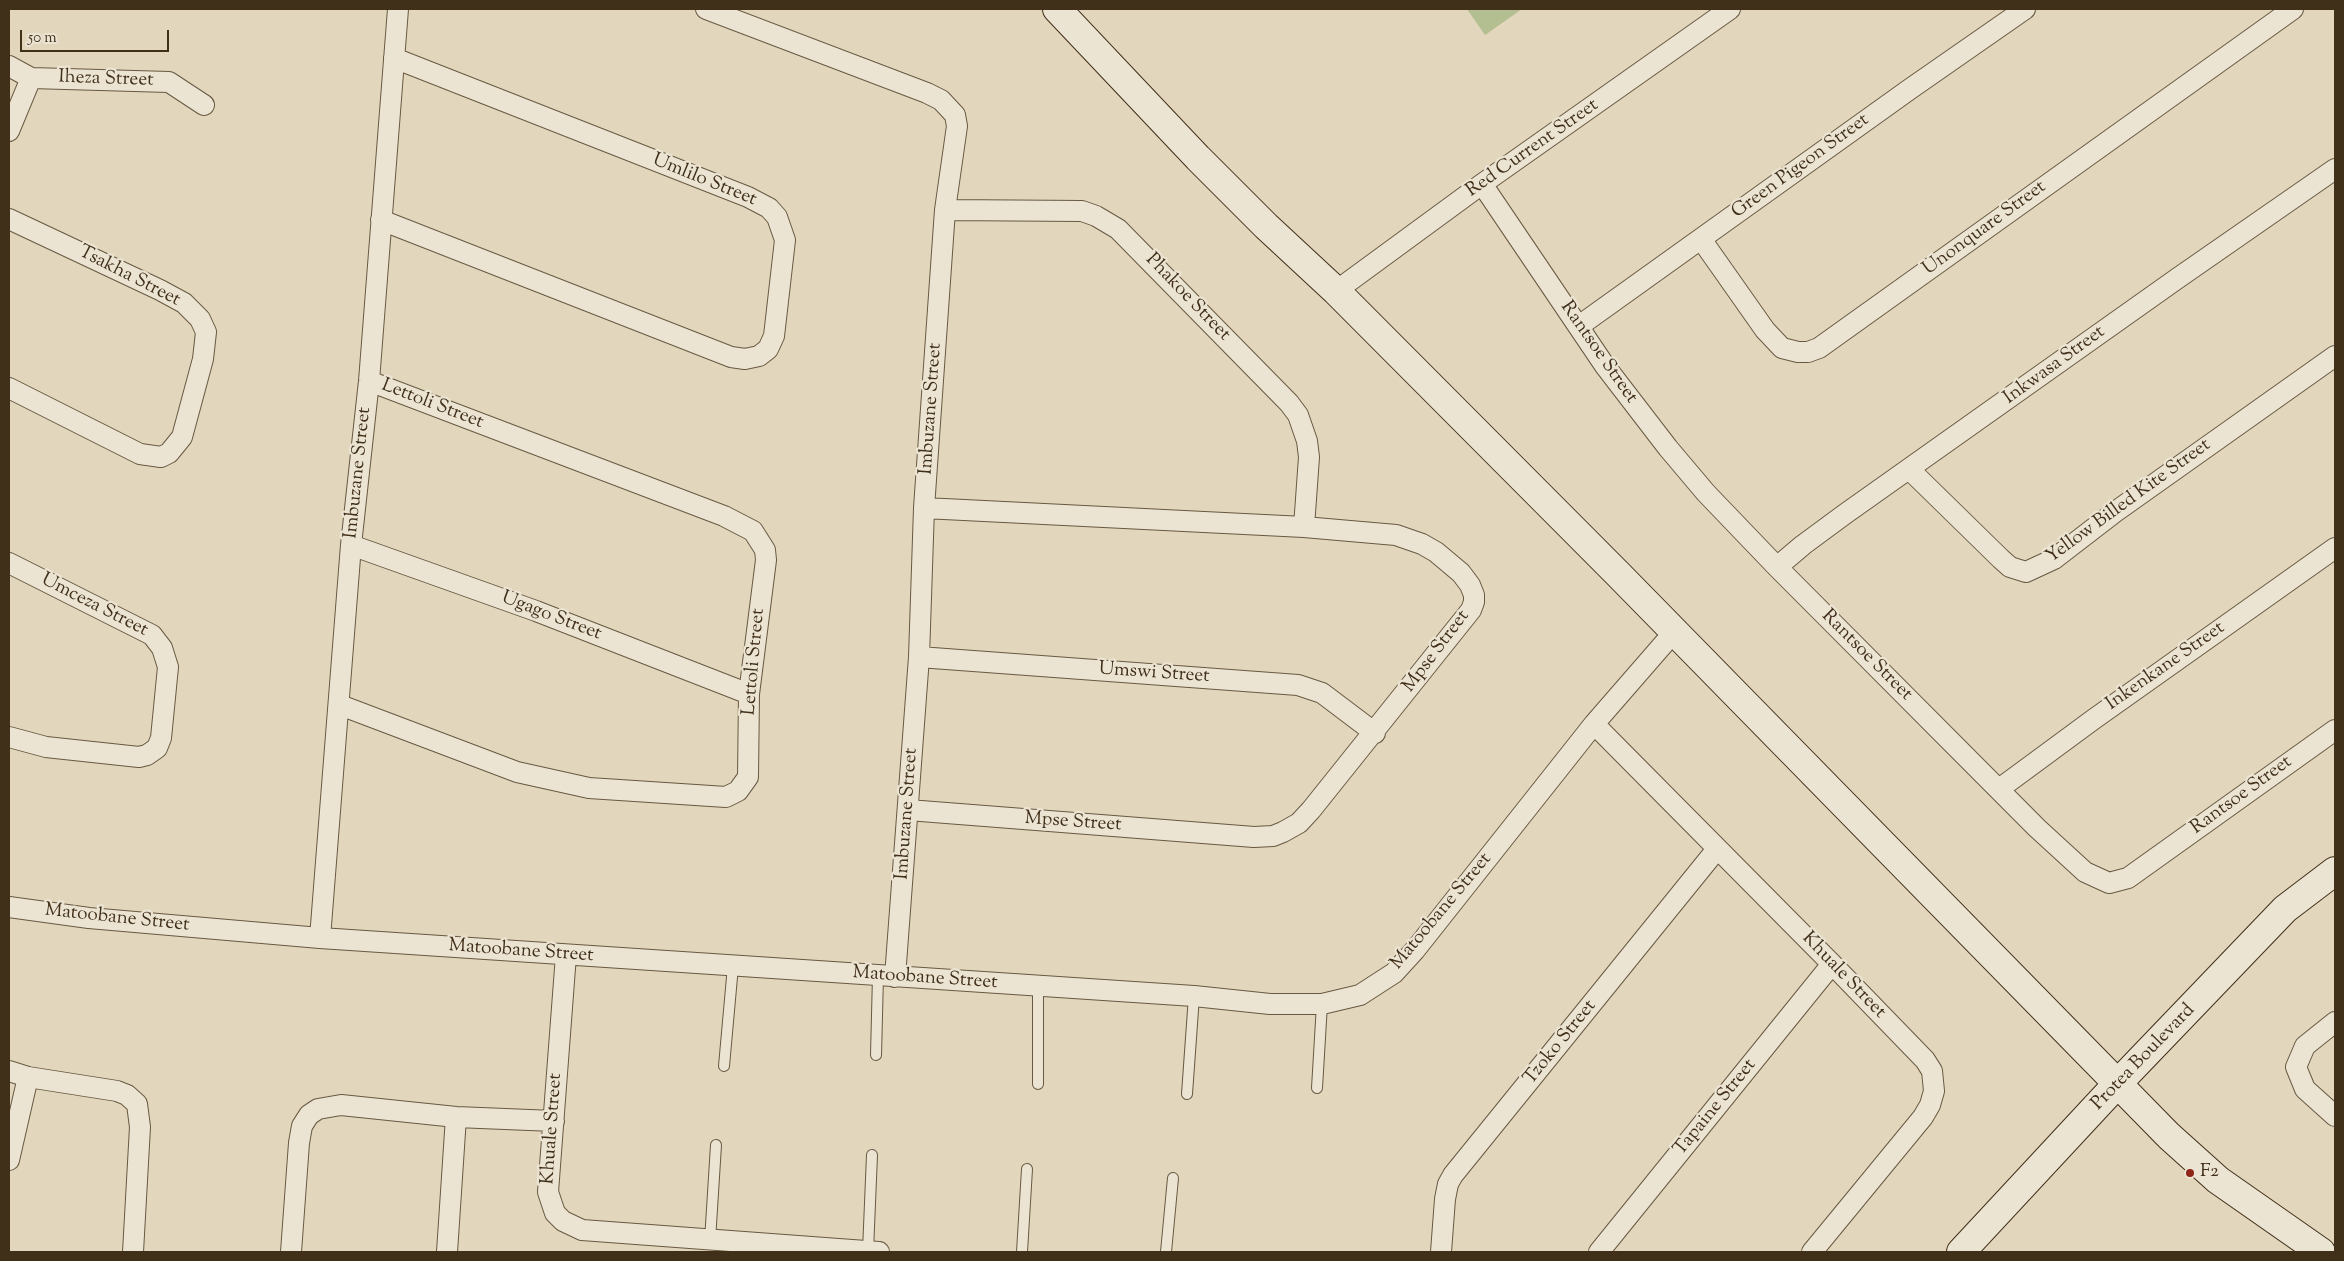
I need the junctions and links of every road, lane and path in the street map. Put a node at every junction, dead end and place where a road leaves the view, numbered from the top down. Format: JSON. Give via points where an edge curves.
{"nodes":[{"id":1,"x":398,"y":9,"type":"edge"},
{"id":2,"x":706,"y":9,"type":"edge"},
{"id":3,"x":1057,"y":9,"type":"edge"},
{"id":4,"x":1730,"y":9,"type":"edge"},
{"id":5,"x":2025,"y":9,"type":"edge"},
{"id":6,"x":2293,"y":9,"type":"edge"},
{"id":7,"x":394,"y":58,"type":"junction"},
{"id":8,"x":9,"y":66,"type":"edge"},
{"id":9,"x":31,"y":78,"type":"junction"},
{"id":10,"x":204,"y":105,"type":"dead end"},
{"id":11,"x":9,"y":131,"type":"edge"},
{"id":12,"x":2335,"y":169,"type":"edge"},
{"id":13,"x":1482,"y":184,"type":"junction"},
{"id":14,"x":946,"y":210,"type":"junction"},
{"id":15,"x":9,"y":219,"type":"edge"},
{"id":16,"x":381,"y":220,"type":"junction"},
{"id":17,"x":1701,"y":240,"type":"junction"},
{"id":18,"x":1336,"y":291,"type":"junction"},
{"id":19,"x":1579,"y":326,"type":"junction"},
{"id":20,"x":2335,"y":356,"type":"edge"},
{"id":21,"x":369,"y":381,"type":"junction"},
{"id":22,"x":9,"y":388,"type":"edge"},
{"id":23,"x":1909,"y":469,"type":"junction"},
{"id":24,"x":924,"y":508,"type":"junction"},
{"id":25,"x":1304,"y":527,"type":"junction"},
{"id":26,"x":351,"y":545,"type":"junction"},
{"id":27,"x":2335,"y":548,"type":"edge"},
{"id":28,"x":9,"y":563,"type":"edge"},
{"id":29,"x":1777,"y":567,"type":"junction"},
{"id":30,"x":1674,"y":632,"type":"junction"},
{"id":31,"x":919,"y":657,"type":"junction"},
{"id":32,"x":749,"y":694,"type":"junction"},
{"id":33,"x":340,"y":705,"type":"junction"},
{"id":34,"x":1594,"y":724,"type":"junction"},
{"id":35,"x":2335,"y":730,"type":"edge"},
{"id":36,"x":1375,"y":733,"type":"junction"},
{"id":37,"x":9,"y":737,"type":"edge"},
{"id":38,"x":1999,"y":788,"type":"junction"},
{"id":39,"x":908,"y":810,"type":"junction"},
{"id":40,"x":1717,"y":849,"type":"junction"},
{"id":41,"x":2335,"y":871,"type":"edge"},
{"id":42,"x":9,"y":906,"type":"edge"},
{"id":43,"x":320,"y":938,"type":"junction"},
{"id":44,"x":566,"y":955,"type":"junction"},
{"id":45,"x":1832,"y":964,"type":"junction"},
{"id":46,"x":733,"y":966,"type":"junction"},
{"id":47,"x":887,"y":976,"type":"junction"},
{"id":48,"x":1038,"y":986,"type":"junction"},
{"id":49,"x":1194,"y":996,"type":"junction"},
{"id":50,"x":1322,"y":1004,"type":"junction"},
{"id":51,"x":2335,"y":1022,"type":"edge"},
{"id":52,"x":876,"y":1055,"type":"dead end"},
{"id":53,"x":724,"y":1066,"type":"dead end"},
{"id":54,"x":9,"y":1071,"type":"edge"},
{"id":55,"x":28,"y":1077,"type":"junction"},
{"id":56,"x":2119,"y":1082,"type":"junction"},
{"id":57,"x":1038,"y":1084,"type":"dead end"},
{"id":58,"x":1317,"y":1088,"type":"dead end"},
{"id":59,"x":1187,"y":1094,"type":"dead end"},
{"id":60,"x":2335,"y":1116,"type":"edge"},
{"id":61,"x":456,"y":1117,"type":"junction"},
{"id":62,"x":554,"y":1121,"type":"junction"},
{"id":63,"x":716,"y":1145,"type":"dead end"},
{"id":64,"x":872,"y":1155,"type":"dead end"},
{"id":65,"x":9,"y":1160,"type":"edge"},
{"id":66,"x":1027,"y":1169,"type":"dead end"},
{"id":67,"x":1173,"y":1178,"type":"dead end"},
{"id":68,"x":710,"y":1241,"type":"junction"},
{"id":69,"x":133,"y":1252,"type":"edge"},
{"id":70,"x":292,"y":1252,"type":"edge"},
{"id":71,"x":447,"y":1252,"type":"edge"},
{"id":72,"x":873,"y":1252,"type":"edge"},
{"id":73,"x":1022,"y":1252,"type":"edge"},
{"id":74,"x":1166,"y":1252,"type":"edge"},
{"id":75,"x":1441,"y":1252,"type":"edge"},
{"id":76,"x":1600,"y":1252,"type":"edge"},
{"id":77,"x":1812,"y":1252,"type":"edge"},
{"id":78,"x":1961,"y":1252,"type":"edge"},
{"id":79,"x":2321,"y":1252,"type":"edge"}],
"edges":[{"from":1,"to":7,"type":"street","name":"Imbuzane Street"},
{"from":2,"to":14,"type":"street","name":"Imbuzane Street","via":[[927,93],[950,107],[957,126]]},
{"from":3,"to":18,"type":"street","via":[[1198,158]]},
{"from":4,"to":13,"type":"street","name":"Red Current Street"},
{"from":5,"to":17,"type":"street","name":"Green Pigeon Street"},
{"from":6,"to":17,"type":"street","name":"Unonquare Street","via":[[1814,350],[1789,351],[1775,341]]},
{"from":7,"to":16,"type":"street","name":"Imbuzane Street"},
{"from":7,"to":16,"type":"street","name":"Umlilo Street","via":[[769,208],[777,217],[785,240],[774,336],[768,349],[759,356],[731,357]]},
{"from":8,"to":9,"type":"street"},
{"from":9,"to":10,"type":"street","name":"Iheza Street","via":[[169,82]]},
{"from":9,"to":11,"type":"street"},
{"from":12,"to":23,"type":"street","name":"Inkwasa Street"},
{"from":13,"to":18,"type":"street","name":"Red Current Street"},
{"from":13,"to":19,"type":"street","name":"Rantsoe Street"},
{"from":14,"to":24,"type":"street","name":"Imbuzane Street"},
{"from":14,"to":25,"type":"street","name":"Phakoe Street","via":[[1082,212],[1118,229],[1298,415],[1309,457]]},
{"from":15,"to":22,"type":"street","name":"Tsakha Street","via":[[176,299],[200,319],[206,332],[203,359],[182,437],[169,453],[161,457],[149,458],[140,454]]},
{"from":16,"to":21,"type":"street","name":"Imbuzane Street"},
{"from":17,"to":19,"type":"street","name":"Green Pigeon Street"},
{"from":18,"to":30,"type":"street"},
{"from":19,"to":29,"type":"street","name":"Rantsoe Street","via":[[1668,448]]},
{"from":20,"to":23,"type":"street","name":"Yellow Billed Kite Street","via":[[2123,506],[2054,559],[2026,572],[2010,567]]},
{"from":21,"to":26,"type":"street","name":"Imbuzane Street"},
{"from":21,"to":32,"type":"street","name":"Lettoli Street","via":[[724,516],[753,531],[765,550],[766,560]]},
{"from":23,"to":29,"type":"street","name":"Inkwasa Street"},
{"from":24,"to":25,"type":"street","name":"Mpse Street"},
{"from":24,"to":31,"type":"street","name":"Imbuzane Street"},
{"from":25,"to":36,"type":"street","name":"Mpse Street","via":[[1409,539],[1436,552],[1461,573],[1474,595],[1471,610]]},
{"from":26,"to":32,"type":"street","name":"Ugago Street","via":[[536,611]]},
{"from":26,"to":33,"type":"street","name":"Imbuzane Street"},
{"from":27,"to":38,"type":"street","name":"Inkenkane Street"},
{"from":28,"to":37,"type":"street","name":"Umceza Street","via":[[152,635],[162,648],[168,668],[161,738],[157,748],[146,755],[46,747]]},
{"from":29,"to":38,"type":"street","name":"Rantsoe Street"},
{"from":30,"to":34,"type":"street","name":"Matoobane Street"},
{"from":30,"to":56,"type":"street"},
{"from":31,"to":36,"type":"street","name":"Umswi Street","via":[[1298,685],[1322,693]]},
{"from":31,"to":39,"type":"street","name":"Imbuzane Street"},
{"from":32,"to":33,"type":"street","name":"Lettoli Street","via":[[748,776],[738,791],[726,797],[599,789],[539,778]]},
{"from":33,"to":43,"type":"street","name":"Imbuzane Street"},
{"from":34,"to":40,"type":"street","name":"Khuale Street"},
{"from":34,"to":50,"type":"street","name":"Matoobane Street","via":[[1415,950],[1394,972],[1360,995]]},
{"from":35,"to":38,"type":"street","name":"Rantsoe Street","via":[[2128,878],[2116,883],[2104,882],[2085,872]]},
{"from":36,"to":39,"type":"street","name":"Mpse Street","via":[[1311,810],[1291,828],[1273,836]]},
{"from":39,"to":47,"type":"street","name":"Imbuzane Street"},
{"from":40,"to":45,"type":"street","name":"Khuale Street"},
{"from":40,"to":75,"type":"street","name":"Tzoko Street","via":[[1453,1175],[1445,1199]]},
{"from":41,"to":56,"type":"street","name":"Protea Boulevard","via":[[2285,909]]},
{"from":42,"to":43,"type":"street","name":"Matoobane Street","via":[[89,918]]},
{"from":43,"to":44,"type":"street","name":"Matoobane Street"},
{"from":44,"to":46,"type":"street","name":"Matoobane Street"},
{"from":44,"to":62,"type":"street","name":"Khuale Street"},
{"from":45,"to":76,"type":"street","name":"Tapaine Street"},
{"from":45,"to":77,"type":"street","name":"Khuale Street","via":[[1925,1060],[1934,1079],[1934,1091],[1923,1117]]},
{"from":46,"to":47,"type":"street","name":"Matoobane Street"},
{"from":46,"to":53,"type":"lane"},
{"from":47,"to":48,"type":"street","name":"Matoobane Street"},
{"from":47,"to":52,"type":"lane"},
{"from":48,"to":49,"type":"street","name":"Matoobane Street"},
{"from":48,"to":57,"type":"lane"},
{"from":49,"to":50,"type":"street","name":"Matoobane Street","via":[[1270,1004]]},
{"from":49,"to":59,"type":"lane"},
{"from":50,"to":58,"type":"lane"},
{"from":51,"to":60,"type":"street","via":[[2305,1046],[2296,1068],[2305,1089]]},
{"from":54,"to":55,"type":"street"},
{"from":55,"to":65,"type":"street"},
{"from":55,"to":69,"type":"street","via":[[118,1090],[138,1104],[140,1127]]},
{"from":56,"to":78,"type":"street","name":"Protea Boulevard"},
{"from":56,"to":79,"type":"street","via":[[2199,1164]]},
{"from":61,"to":62,"type":"street"},
{"from":61,"to":70,"type":"street","via":[[341,1105],[318,1109],[309,1115],[302,1126],[299,1143]]},
{"from":61,"to":71,"type":"street"},
{"from":62,"to":68,"type":"street","name":"Khuale Street","via":[[548,1192],[555,1213],[563,1221],[582,1230]]},
{"from":63,"to":68,"type":"lane"},
{"from":64,"to":72,"type":"lane"},
{"from":66,"to":73,"type":"lane"},
{"from":67,"to":74,"type":"lane"},
{"from":68,"to":72,"type":"street","name":"Khuale Street"}]}
